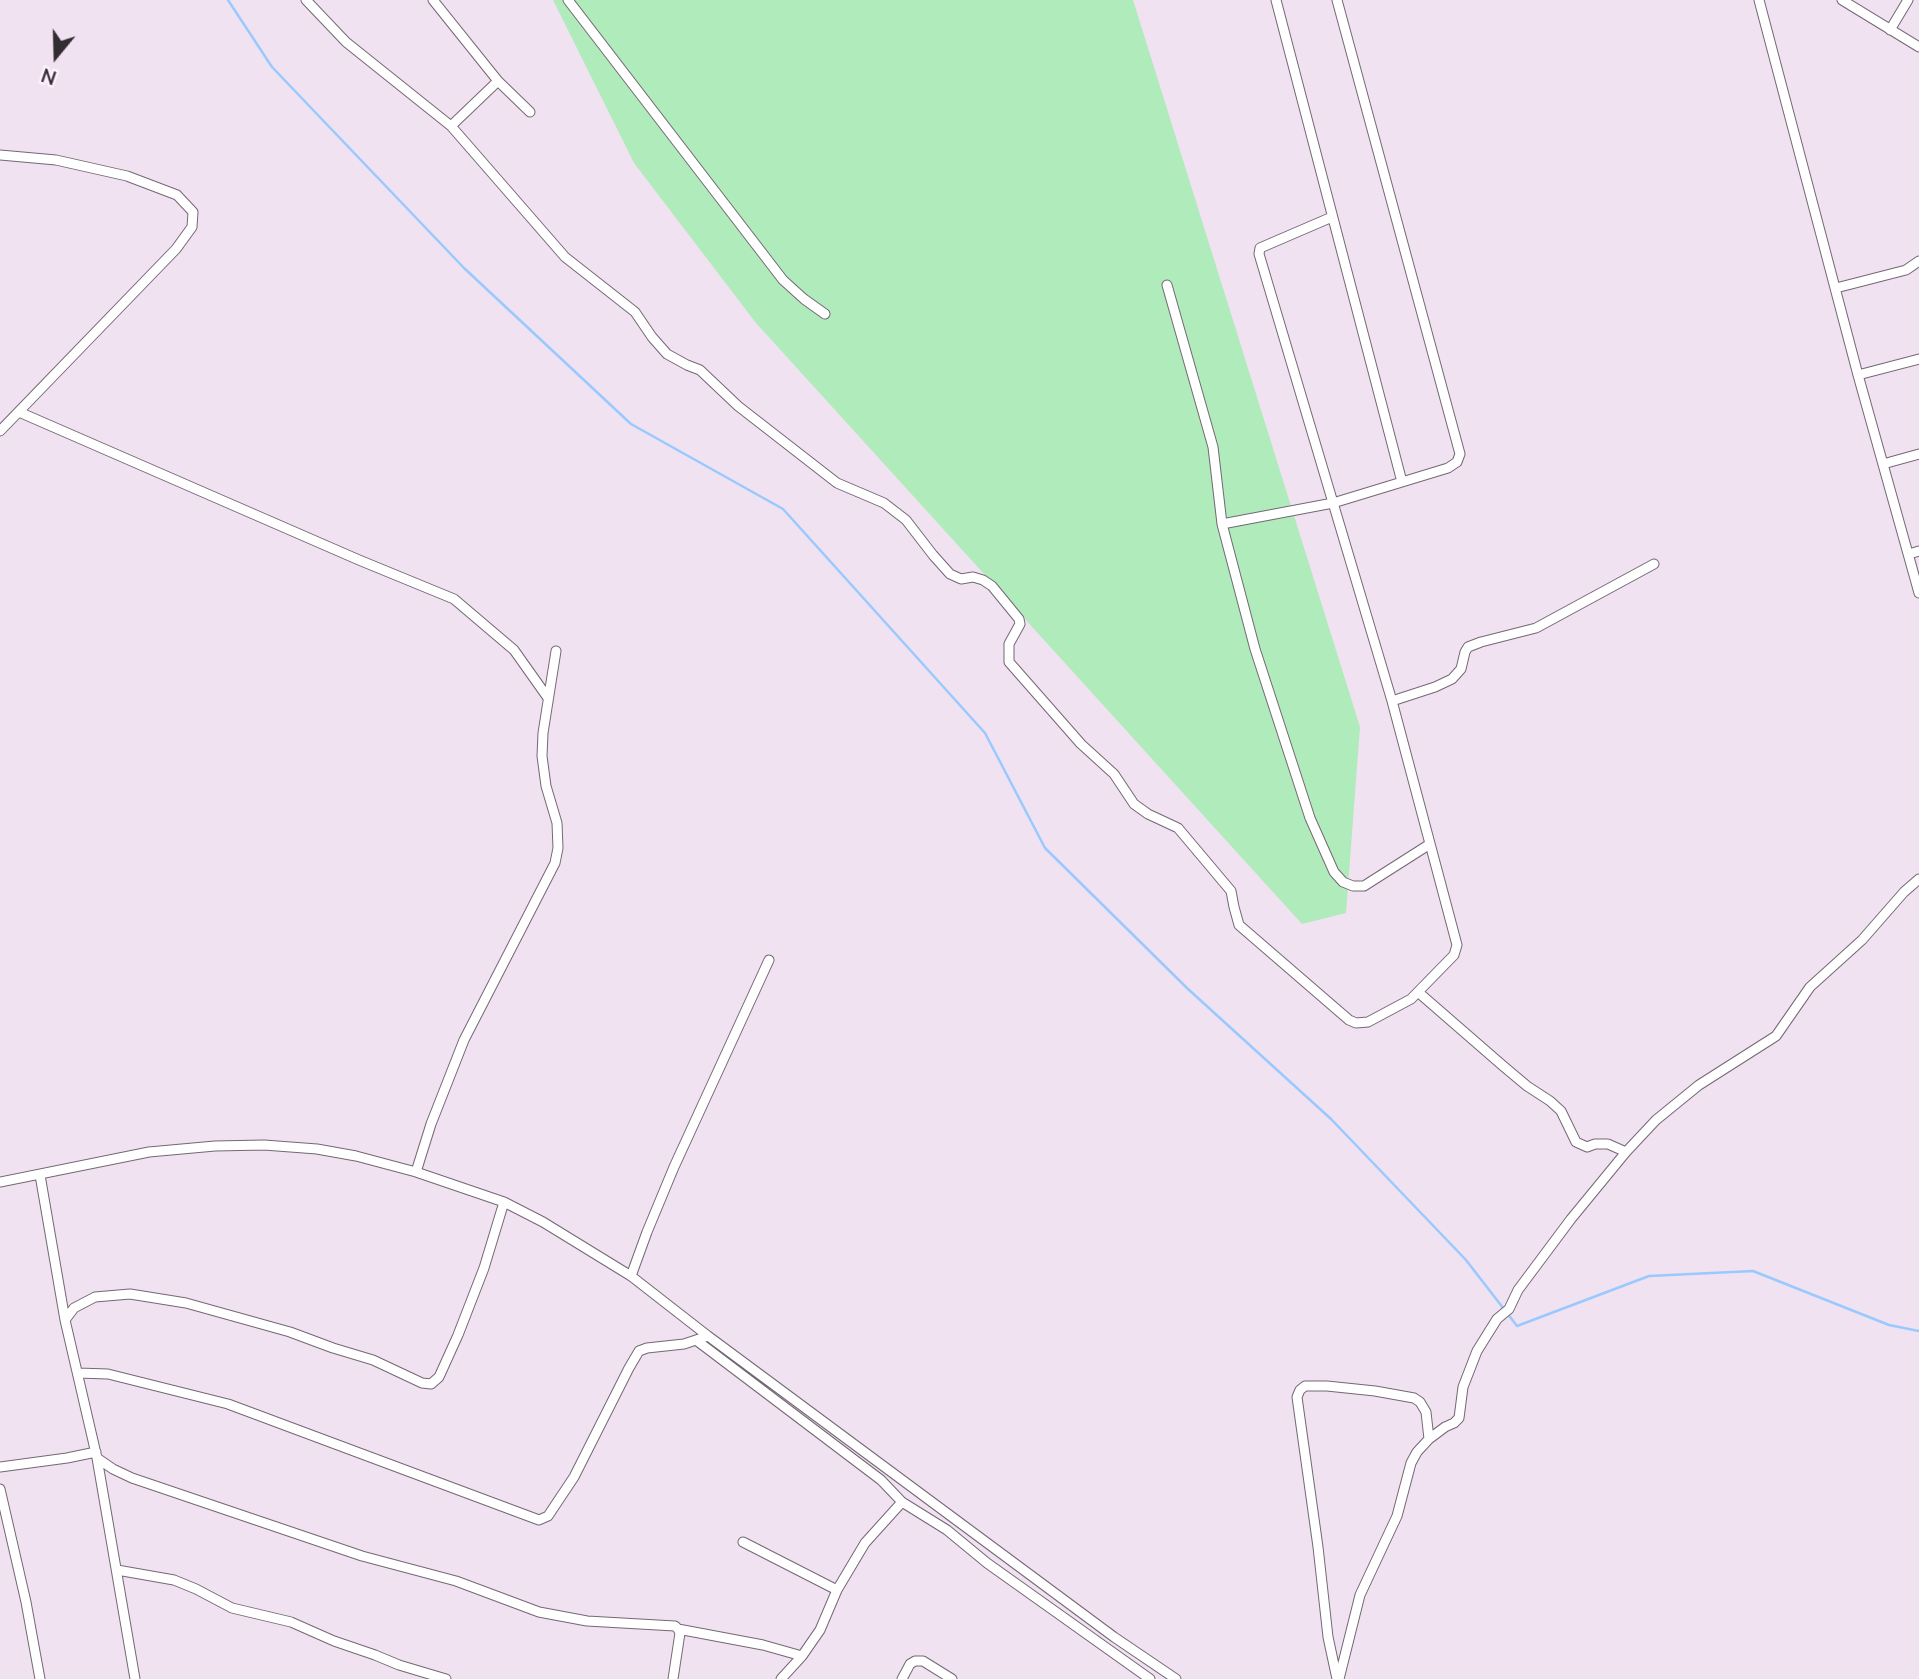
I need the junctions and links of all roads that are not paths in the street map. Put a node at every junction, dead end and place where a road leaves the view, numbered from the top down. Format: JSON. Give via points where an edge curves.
{"nodes":[{"id":1,"x":306,"y":0,"type":"edge"},
{"id":2,"x":433,"y":0,"type":"edge"},
{"id":3,"x":568,"y":0,"type":"edge"},
{"id":4,"x":1276,"y":0,"type":"edge"},
{"id":5,"x":1338,"y":0,"type":"edge"},
{"id":6,"x":1759,"y":0,"type":"edge"},
{"id":7,"x":1842,"y":0,"type":"edge"},
{"id":8,"x":1908,"y":0,"type":"edge"},
{"id":9,"x":1891,"y":30,"type":"junction"},
{"id":10,"x":1919,"y":47,"type":"edge"},
{"id":11,"x":498,"y":81,"type":"junction"},
{"id":12,"x":530,"y":111,"type":"dead end"},
{"id":13,"x":451,"y":126,"type":"junction"},
{"id":14,"x":0,"y":155,"type":"edge"},
{"id":15,"x":1332,"y":216,"type":"junction"},
{"id":16,"x":1919,"y":261,"type":"edge"},
{"id":17,"x":1167,"y":285,"type":"dead end"},
{"id":18,"x":1836,"y":288,"type":"junction"},
{"id":19,"x":825,"y":314,"type":"dead end"},
{"id":20,"x":1919,"y":359,"type":"edge"},
{"id":21,"x":1858,"y":375,"type":"junction"},
{"id":22,"x":19,"y":412,"type":"junction"},
{"id":23,"x":0,"y":431,"type":"edge"},
{"id":24,"x":1919,"y":454,"type":"edge"},
{"id":25,"x":1883,"y":464,"type":"junction"},
{"id":26,"x":1402,"y":482,"type":"junction"},
{"id":27,"x":1334,"y":503,"type":"junction"},
{"id":28,"x":1222,"y":524,"type":"junction"},
{"id":29,"x":1919,"y":551,"type":"edge"},
{"id":30,"x":1909,"y":555,"type":"junction"},
{"id":31,"x":1654,"y":564,"type":"dead end"},
{"id":32,"x":1919,"y":593,"type":"edge"},
{"id":33,"x":556,"y":651,"type":"dead end"},
{"id":34,"x":548,"y":698,"type":"junction"},
{"id":35,"x":1392,"y":701,"type":"junction"},
{"id":36,"x":1430,"y":845,"type":"junction"},
{"id":37,"x":1919,"y":879,"type":"edge"},
{"id":38,"x":769,"y":960,"type":"dead end"},
{"id":39,"x":1418,"y":992,"type":"junction"},
{"id":40,"x":1626,"y":1152,"type":"junction"},
{"id":41,"x":416,"y":1172,"type":"junction"},
{"id":42,"x":40,"y":1175,"type":"junction"},
{"id":43,"x":0,"y":1182,"type":"edge"},
{"id":44,"x":504,"y":1202,"type":"junction"},
{"id":45,"x":631,"y":1276,"type":"junction"},
{"id":46,"x":65,"y":1320,"type":"junction"},
{"id":47,"x":708,"y":1336,"type":"junction"},
{"id":48,"x":696,"y":1340,"type":"junction"},
{"id":49,"x":78,"y":1373,"type":"junction"},
{"id":50,"x":1429,"y":1439,"type":"junction"},
{"id":51,"x":97,"y":1455,"type":"junction"},
{"id":52,"x":0,"y":1467,"type":"edge"},
{"id":53,"x":0,"y":1489,"type":"edge"},
{"id":54,"x":902,"y":1502,"type":"junction"},
{"id":55,"x":743,"y":1542,"type":"dead end"},
{"id":56,"x":117,"y":1570,"type":"junction"},
{"id":57,"x":837,"y":1590,"type":"junction"},
{"id":58,"x":678,"y":1629,"type":"junction"},
{"id":59,"x":802,"y":1656,"type":"junction"},
{"id":60,"x":40,"y":1679,"type":"edge"},
{"id":61,"x":135,"y":1679,"type":"edge"},
{"id":62,"x":446,"y":1679,"type":"edge"},
{"id":63,"x":673,"y":1679,"type":"edge"},
{"id":64,"x":781,"y":1679,"type":"edge"},
{"id":65,"x":902,"y":1679,"type":"edge"},
{"id":66,"x":952,"y":1679,"type":"edge"},
{"id":67,"x":1150,"y":1679,"type":"edge"},
{"id":68,"x":1176,"y":1679,"type":"edge"},
{"id":69,"x":1338,"y":1679,"type":"edge"}],
"edges":[{"from":1,"to":13,"type":"street","via":[[346,42]]},
{"from":2,"to":11,"type":"street"},
{"from":3,"to":19,"type":"street","via":[[783,280]]},
{"from":4,"to":15,"type":"street"},
{"from":5,"to":26,"type":"street","via":[[1460,454],[1448,468]]},
{"from":6,"to":18,"type":"street"},
{"from":7,"to":9,"type":"street"},
{"from":8,"to":9,"type":"street"},
{"from":9,"to":10,"type":"street"},
{"from":11,"to":12,"type":"street"},
{"from":11,"to":13,"type":"street"},
{"from":13,"to":39,"type":"street","via":[[565,257],[635,312],[667,354],[700,370],[738,406],[837,483],[884,503],[906,520],[950,574],[992,586],[1019,619],[1009,644],[1009,662],[1081,744],[1114,774],[1134,804],[1178,828],[1231,891],[1239,925],[1356,1023],[1368,1022]]},
{"from":14,"to":22,"type":"street","via":[[56,160],[127,176],[177,195],[193,212],[192,227],[176,248]]},
{"from":15,"to":26,"type":"street"},
{"from":15,"to":27,"type":"street","via":[[1258,251]]},
{"from":16,"to":18,"type":"street","via":[[1906,270]]},
{"from":17,"to":28,"type":"street","via":[[1213,447]]},
{"from":18,"to":21,"type":"street"},
{"from":20,"to":21,"type":"street"},
{"from":21,"to":25,"type":"street"},
{"from":22,"to":23,"type":"street"},
{"from":22,"to":34,"type":"street","via":[[454,599],[514,650]]},
{"from":24,"to":25,"type":"street"},
{"from":25,"to":30,"type":"street"},
{"from":26,"to":27,"type":"street"},
{"from":27,"to":28,"type":"street"},
{"from":27,"to":35,"type":"street"},
{"from":28,"to":36,"type":"street","via":[[1276,717],[1310,818],[1334,872],[1343,882],[1364,886]]},
{"from":29,"to":30,"type":"street"},
{"from":30,"to":32,"type":"street"},
{"from":31,"to":35,"type":"street","via":[[1536,628],[1468,647],[1461,669],[1452,679]]},
{"from":33,"to":34,"type":"street"},
{"from":34,"to":41,"type":"street","via":[[542,756],[557,823],[555,863],[464,1040]]},
{"from":35,"to":36,"type":"street"},
{"from":36,"to":39,"type":"street","via":[[1457,945],[1454,955]]},
{"from":37,"to":40,"type":"street","via":[[1810,987],[1776,1036],[1699,1085]]},
{"from":38,"to":45,"type":"street","via":[[674,1167]]},
{"from":39,"to":40,"type":"street","via":[[1561,1111],[1576,1142],[1587,1147],[1608,1144]]},
{"from":40,"to":50,"type":"street","via":[[1497,1319],[1463,1387],[1459,1418]]},
{"from":41,"to":42,"type":"street","via":[[317,1149],[264,1145],[149,1152]]},
{"from":41,"to":44,"type":"street"},
{"from":42,"to":43,"type":"street"},
{"from":42,"to":46,"type":"street"},
{"from":44,"to":45,"type":"street"},
{"from":44,"to":46,"type":"street","via":[[458,1335],[439,1377],[431,1384],[290,1332],[186,1303],[130,1294],[95,1297],[74,1308]]},
{"from":45,"to":47,"type":"street"},
{"from":46,"to":49,"type":"street"},
{"from":47,"to":48,"type":"street"},
{"from":47,"to":68,"type":"street"},
{"from":48,"to":49,"type":"street","via":[[639,1351],[575,1477],[548,1516],[539,1520],[228,1404],[108,1374]]},
{"from":48,"to":54,"type":"street","via":[[881,1480]]},
{"from":49,"to":51,"type":"street"},
{"from":50,"to":69,"type":"street","via":[[1411,1463],[1397,1516],[1360,1595]]},
{"from":50,"to":69,"type":"street","via":[[1426,1412],[1414,1398],[1327,1386],[1306,1386],[1297,1397],[1328,1637]]},
{"from":51,"to":52,"type":"street"},
{"from":51,"to":56,"type":"street"},
{"from":51,"to":58,"type":"street","via":[[132,1478],[539,1612]]},
{"from":53,"to":60,"type":"street"},
{"from":54,"to":57,"type":"street","via":[[865,1543]]},
{"from":54,"to":67,"type":"street"},
{"from":55,"to":57,"type":"street"},
{"from":56,"to":61,"type":"street"},
{"from":56,"to":62,"type":"street","via":[[174,1580],[232,1608],[291,1622]]},
{"from":57,"to":59,"type":"street","via":[[820,1630]]},
{"from":58,"to":59,"type":"street"},
{"from":58,"to":63,"type":"street"},
{"from":59,"to":64,"type":"street"},
{"from":65,"to":66,"type":"street","via":[[910,1664],[923,1661]]}]}
